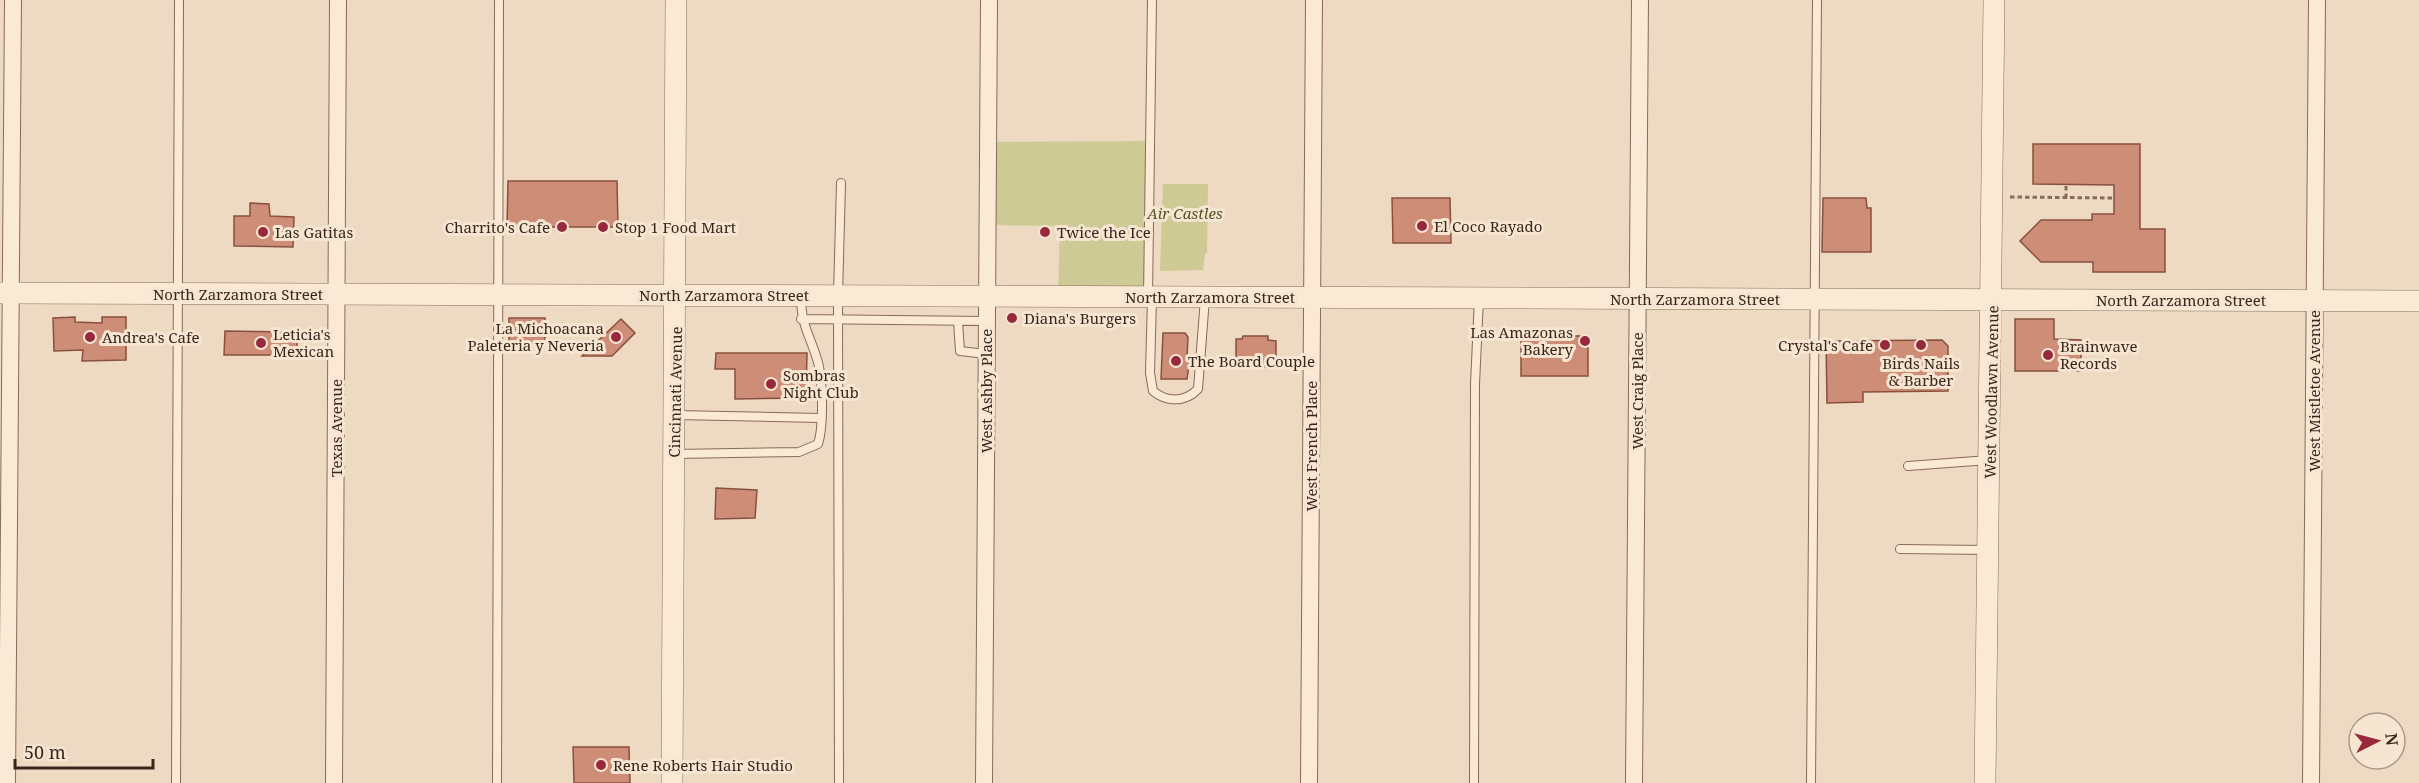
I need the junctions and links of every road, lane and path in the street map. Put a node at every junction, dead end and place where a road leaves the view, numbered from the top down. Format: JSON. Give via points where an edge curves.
{"nodes":[{"id":1,"x":13,"y":0,"type":"edge"},
{"id":2,"x":179,"y":0,"type":"edge"},
{"id":3,"x":338,"y":0,"type":"edge"},
{"id":4,"x":499,"y":0,"type":"edge"},
{"id":5,"x":676,"y":0,"type":"edge"},
{"id":6,"x":989,"y":0,"type":"edge"},
{"id":7,"x":1152,"y":0,"type":"edge"},
{"id":8,"x":1314,"y":0,"type":"edge"},
{"id":9,"x":1640,"y":0,"type":"edge"},
{"id":10,"x":1817,"y":0,"type":"edge"},
{"id":11,"x":1994,"y":0,"type":"edge"},
{"id":12,"x":2318,"y":0,"type":"edge"},
{"id":13,"x":841,"y":183,"type":"dead end"},
{"id":14,"x":2066,"y":184,"type":"dead end"},
{"id":15,"x":1993,"y":196,"type":"junction"},
{"id":16,"x":2066,"y":198,"type":"junction"},
{"id":17,"x":2114,"y":198,"type":"dead end"},
{"id":18,"x":6,"y":293,"type":"edge"},
{"id":19,"x":178,"y":294,"type":"junction"},
{"id":20,"x":337,"y":294,"type":"junction"},
{"id":21,"x":499,"y":295,"type":"junction"},
{"id":22,"x":676,"y":295,"type":"junction"},
{"id":23,"x":801,"y":296,"type":"junction"},
{"id":24,"x":838,"y":296,"type":"junction"},
{"id":25,"x":986,"y":296,"type":"junction"},
{"id":26,"x":1150,"y":297,"type":"junction"},
{"id":27,"x":1205,"y":297,"type":"junction"},
{"id":28,"x":1313,"y":297,"type":"junction"},
{"id":29,"x":1479,"y":298,"type":"junction"},
{"id":30,"x":1638,"y":298,"type":"junction"},
{"id":31,"x":1816,"y":299,"type":"junction"},
{"id":32,"x":1992,"y":299,"type":"junction"},
{"id":33,"x":2315,"y":300,"type":"junction"},
{"id":34,"x":2419,"y":301,"type":"edge"},
{"id":35,"x":801,"y":319,"type":"junction"},
{"id":36,"x":838,"y":320,"type":"junction"},
{"id":37,"x":958,"y":321,"type":"junction"},
{"id":38,"x":986,"y":321,"type":"junction"},
{"id":39,"x":6,"y":330,"type":"edge"},
{"id":40,"x":986,"y":354,"type":"junction"},
{"id":41,"x":6,"y":381,"type":"edge"},
{"id":42,"x":675,"y":416,"type":"junction"},
{"id":43,"x":820,"y":418,"type":"junction"},
{"id":44,"x":675,"y":454,"type":"junction"},
{"id":45,"x":1990,"y":460,"type":"junction"},
{"id":46,"x":1908,"y":466,"type":"dead end"},
{"id":47,"x":1899,"y":549,"type":"dead end"},
{"id":48,"x":1988,"y":550,"type":"junction"},
{"id":49,"x":7,"y":783,"type":"edge"},
{"id":50,"x":176,"y":783,"type":"edge"},
{"id":51,"x":334,"y":783,"type":"edge"},
{"id":52,"x":497,"y":783,"type":"edge"},
{"id":53,"x":672,"y":783,"type":"edge"},
{"id":54,"x":839,"y":783,"type":"edge"},
{"id":55,"x":984,"y":783,"type":"edge"},
{"id":56,"x":1309,"y":783,"type":"edge"},
{"id":57,"x":1474,"y":783,"type":"edge"},
{"id":58,"x":1635,"y":783,"type":"edge"},
{"id":59,"x":1811,"y":783,"type":"edge"},
{"id":60,"x":1985,"y":783,"type":"edge"},
{"id":61,"x":2311,"y":783,"type":"edge"}],
"edges":[{"from":1,"to":18,"type":"street"},
{"from":2,"to":19,"type":"lane"},
{"from":3,"to":20,"type":"street","name":"Texas Avenue"},
{"from":4,"to":21,"type":"lane"},
{"from":5,"to":22,"type":"street","name":"Cincinnati Avenue"},
{"from":6,"to":25,"type":"street","name":"West Ashby Place"},
{"from":7,"to":26,"type":"lane"},
{"from":8,"to":28,"type":"street","name":"West French Place"},
{"from":9,"to":30,"type":"street","name":"West Craig Place"},
{"from":10,"to":31,"type":"lane"},
{"from":11,"to":15,"type":"street","name":"West Woodlawn Avenue"},
{"from":12,"to":33,"type":"street","name":"West Mistletoe Avenue"},
{"from":13,"to":24,"type":"lane"},
{"from":14,"to":16,"type":"path"},
{"from":15,"to":16,"type":"path"},
{"from":15,"to":32,"type":"street","name":"West Woodlawn Avenue"},
{"from":16,"to":17,"type":"path"},
{"from":18,"to":19,"type":"street","name":"North Zarzamora Street"},
{"from":18,"to":39,"type":"street"},
{"from":19,"to":20,"type":"street","name":"North Zarzamora Street"},
{"from":19,"to":50,"type":"lane"},
{"from":20,"to":21,"type":"street","name":"North Zarzamora Street"},
{"from":20,"to":51,"type":"street","name":"Texas Avenue"},
{"from":21,"to":22,"type":"street","name":"North Zarzamora Street"},
{"from":21,"to":52,"type":"lane"},
{"from":22,"to":23,"type":"street","name":"North Zarzamora Street"},
{"from":22,"to":42,"type":"street","name":"Cincinnati Avenue"},
{"from":23,"to":24,"type":"street","name":"North Zarzamora Street"},
{"from":23,"to":35,"type":"lane"},
{"from":24,"to":25,"type":"street","name":"North Zarzamora Street"},
{"from":24,"to":36,"type":"lane"},
{"from":25,"to":26,"type":"street","name":"North Zarzamora Street"},
{"from":25,"to":38,"type":"street","name":"West Ashby Place"},
{"from":26,"to":27,"type":"street","name":"North Zarzamora Street"},
{"from":26,"to":27,"type":"lane","via":[[1153,391],[1162,399],[1176,399],[1191,396],[1198,389]]},
{"from":27,"to":28,"type":"street","name":"North Zarzamora Street"},
{"from":28,"to":29,"type":"street","name":"North Zarzamora Street"},
{"from":28,"to":56,"type":"street","name":"West French Place"},
{"from":29,"to":30,"type":"street","name":"North Zarzamora Street"},
{"from":29,"to":57,"type":"lane"},
{"from":30,"to":31,"type":"street","name":"North Zarzamora Street"},
{"from":30,"to":58,"type":"street","name":"West Craig Place"},
{"from":31,"to":32,"type":"street","name":"North Zarzamora Street"},
{"from":31,"to":59,"type":"lane"},
{"from":32,"to":33,"type":"street","name":"North Zarzamora Street"},
{"from":32,"to":45,"type":"street","name":"West Woodlawn Avenue"},
{"from":33,"to":34,"type":"street","name":"North Zarzamora Street"},
{"from":33,"to":61,"type":"street","name":"West Mistletoe Avenue"},
{"from":35,"to":36,"type":"lane"},
{"from":35,"to":43,"type":"lane","via":[[818,361]]},
{"from":36,"to":37,"type":"lane"},
{"from":36,"to":54,"type":"lane"},
{"from":37,"to":38,"type":"lane"},
{"from":37,"to":40,"type":"lane","via":[[960,351]]},
{"from":38,"to":40,"type":"street","name":"West Ashby Place"},
{"from":39,"to":41,"type":"street"},
{"from":40,"to":55,"type":"street","name":"West Ashby Place"},
{"from":41,"to":49,"type":"street"},
{"from":42,"to":43,"type":"lane"},
{"from":42,"to":44,"type":"street","name":"Cincinnati Avenue"},
{"from":43,"to":44,"type":"lane","via":[[818,444],[799,452]]},
{"from":44,"to":53,"type":"street","name":"Cincinnati Avenue"},
{"from":45,"to":46,"type":"lane"},
{"from":45,"to":48,"type":"street","name":"West Woodlawn Avenue"},
{"from":47,"to":48,"type":"lane"},
{"from":48,"to":60,"type":"street","name":"West Woodlawn Avenue"}]}
